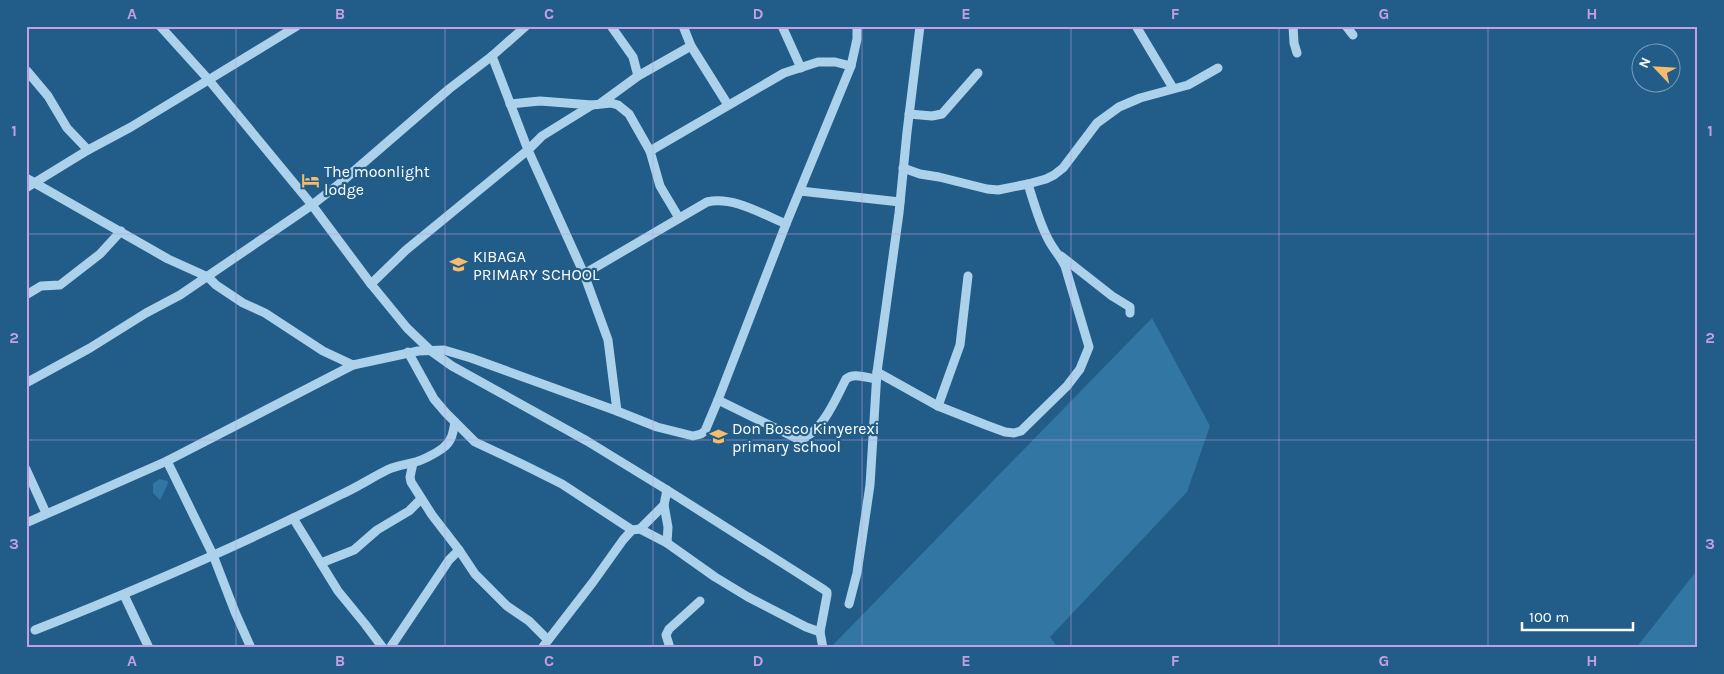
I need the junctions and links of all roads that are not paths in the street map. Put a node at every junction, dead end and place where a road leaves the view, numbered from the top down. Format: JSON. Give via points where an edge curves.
{"nodes":[{"id":1,"x":160,"y":26,"type":"edge"},
{"id":2,"x":297,"y":26,"type":"edge"},
{"id":3,"x":526,"y":26,"type":"edge"},
{"id":4,"x":610,"y":26,"type":"edge"},
{"id":5,"x":683,"y":26,"type":"edge"},
{"id":6,"x":782,"y":26,"type":"edge"},
{"id":7,"x":857,"y":26,"type":"edge"},
{"id":8,"x":920,"y":26,"type":"edge"},
{"id":9,"x":1136,"y":26,"type":"edge"},
{"id":10,"x":1293,"y":26,"type":"edge"},
{"id":11,"x":1346,"y":26,"type":"edge"},
{"id":12,"x":1353,"y":35,"type":"dead end"},
{"id":13,"x":692,"y":46,"type":"junction"},
{"id":14,"x":1297,"y":53,"type":"dead end"},
{"id":15,"x":492,"y":56,"type":"junction"},
{"id":16,"x":850,"y":66,"type":"junction"},
{"id":17,"x":801,"y":68,"type":"junction"},
{"id":18,"x":1218,"y":68,"type":"dead end"},
{"id":19,"x":27,"y":71,"type":"edge"},
{"id":20,"x":978,"y":73,"type":"dead end"},
{"id":21,"x":638,"y":76,"type":"junction"},
{"id":22,"x":208,"y":79,"type":"junction"},
{"id":23,"x":1173,"y":88,"type":"junction"},
{"id":24,"x":510,"y":104,"type":"junction"},
{"id":25,"x":596,"y":104,"type":"junction"},
{"id":26,"x":728,"y":105,"type":"junction"},
{"id":27,"x":909,"y":114,"type":"junction"},
{"id":28,"x":88,"y":150,"type":"junction"},
{"id":29,"x":528,"y":150,"type":"junction"},
{"id":30,"x":650,"y":151,"type":"junction"},
{"id":31,"x":903,"y":168,"type":"junction"},
{"id":32,"x":29,"y":183,"type":"edge"},
{"id":33,"x":1028,"y":184,"type":"junction"},
{"id":34,"x":800,"y":191,"type":"junction"},
{"id":35,"x":900,"y":202,"type":"junction"},
{"id":36,"x":312,"y":205,"type":"junction"},
{"id":37,"x":679,"y":218,"type":"junction"},
{"id":38,"x":786,"y":224,"type":"junction"},
{"id":39,"x":121,"y":231,"type":"junction"},
{"id":40,"x":1060,"y":254,"type":"junction"},
{"id":41,"x":584,"y":274,"type":"junction"},
{"id":42,"x":968,"y":276,"type":"dead end"},
{"id":43,"x":208,"y":277,"type":"junction"},
{"id":44,"x":371,"y":284,"type":"junction"},
{"id":45,"x":26,"y":295,"type":"edge"},
{"id":46,"x":1130,"y":313,"type":"dead end"},
{"id":47,"x":431,"y":350,"type":"junction"},
{"id":48,"x":408,"y":352,"type":"junction"},
{"id":49,"x":353,"y":366,"type":"junction"},
{"id":50,"x":877,"y":376,"type":"junction"},
{"id":51,"x":26,"y":384,"type":"edge"},
{"id":52,"x":718,"y":400,"type":"junction"},
{"id":53,"x":938,"y":406,"type":"junction"},
{"id":54,"x":618,"y":411,"type":"junction"},
{"id":55,"x":455,"y":422,"type":"junction"},
{"id":56,"x":166,"y":461,"type":"junction"},
{"id":57,"x":413,"y":463,"type":"junction"},
{"id":58,"x":26,"y":468,"type":"edge"},
{"id":59,"x":667,"y":490,"type":"junction"},
{"id":60,"x":421,"y":499,"type":"junction"},
{"id":61,"x":664,"y":505,"type":"junction"},
{"id":62,"x":46,"y":514,"type":"junction"},
{"id":63,"x":292,"y":518,"type":"junction"},
{"id":64,"x":26,"y":523,"type":"edge"},
{"id":65,"x":636,"y":530,"type":"junction"},
{"id":66,"x":668,"y":544,"type":"junction"},
{"id":67,"x":459,"y":550,"type":"junction"},
{"id":68,"x":213,"y":555,"type":"junction"},
{"id":69,"x":321,"y":563,"type":"junction"},
{"id":70,"x":124,"y":595,"type":"junction"},
{"id":71,"x":700,"y":601,"type":"dead end"},
{"id":72,"x":849,"y":604,"type":"dead end"},
{"id":73,"x":35,"y":630,"type":"dead end"},
{"id":74,"x":820,"y":632,"type":"junction"},
{"id":75,"x":545,"y":644,"type":"edge"},
{"id":76,"x":149,"y":648,"type":"edge"},
{"id":77,"x":251,"y":648,"type":"edge"},
{"id":78,"x":383,"y":648,"type":"edge"},
{"id":79,"x":390,"y":648,"type":"edge"},
{"id":80,"x":670,"y":648,"type":"edge"},
{"id":81,"x":823,"y":648,"type":"edge"}],
"edges":[{"from":1,"to":22,"type":"street"},
{"from":2,"to":22,"type":"street"},
{"from":3,"to":15,"type":"street"},
{"from":4,"to":21,"type":"street","via":[[633,58]]},
{"from":5,"to":13,"type":"street"},
{"from":6,"to":17,"type":"street"},
{"from":7,"to":16,"type":"street"},
{"from":8,"to":27,"type":"street"},
{"from":9,"to":23,"type":"street"},
{"from":10,"to":14,"type":"street"},
{"from":11,"to":12,"type":"street"},
{"from":13,"to":21,"type":"street"},
{"from":13,"to":26,"type":"street"},
{"from":15,"to":24,"type":"street"},
{"from":15,"to":36,"type":"street"},
{"from":16,"to":17,"type":"street","via":[[818,62]]},
{"from":16,"to":34,"type":"street"},
{"from":17,"to":26,"type":"street","via":[[784,73]]},
{"from":18,"to":23,"type":"street","via":[[1188,85]]},
{"from":19,"to":28,"type":"street","via":[[48,96],[67,128]]},
{"from":20,"to":27,"type":"street","via":[[942,114]]},
{"from":21,"to":25,"type":"street"},
{"from":22,"to":28,"type":"street"},
{"from":22,"to":36,"type":"street"},
{"from":23,"to":33,"type":"street","via":[[1119,107],[1097,123],[1058,172]]},
{"from":24,"to":25,"type":"street","via":[[540,101]]},
{"from":24,"to":29,"type":"street"},
{"from":25,"to":29,"type":"street","via":[[542,136]]},
{"from":25,"to":30,"type":"street","via":[[611,103],[624,109]]},
{"from":26,"to":30,"type":"street"},
{"from":27,"to":31,"type":"street"},
{"from":28,"to":32,"type":"street"},
{"from":29,"to":41,"type":"street"},
{"from":29,"to":44,"type":"street","via":[[406,250]]},
{"from":30,"to":37,"type":"street","via":[[660,186]]},
{"from":31,"to":33,"type":"street","via":[[987,189]]},
{"from":31,"to":35,"type":"street"},
{"from":32,"to":39,"type":"street"},
{"from":33,"to":40,"type":"street","via":[[1041,226]]},
{"from":34,"to":35,"type":"street"},
{"from":34,"to":38,"type":"street"},
{"from":35,"to":50,"type":"street"},
{"from":36,"to":43,"type":"street"},
{"from":36,"to":44,"type":"street"},
{"from":37,"to":38,"type":"street","via":[[707,202],[718,200],[741,205]]},
{"from":37,"to":41,"type":"street"},
{"from":38,"to":52,"type":"street"},
{"from":39,"to":43,"type":"street"},
{"from":39,"to":45,"type":"street","via":[[100,254],[60,285],[41,286]]},
{"from":40,"to":46,"type":"street","via":[[1130,308]]},
{"from":40,"to":53,"type":"street","via":[[1089,344],[1080,368],[1067,386],[1016,433],[1005,432]]},
{"from":41,"to":54,"type":"street","via":[[608,340]]},
{"from":42,"to":53,"type":"street","via":[[960,345]]},
{"from":43,"to":49,"type":"street","via":[[243,303]]},
{"from":43,"to":51,"type":"street"},
{"from":44,"to":47,"type":"street"},
{"from":47,"to":48,"type":"street"},
{"from":47,"to":54,"type":"street","via":[[444,350],[471,358]]},
{"from":47,"to":59,"type":"street","via":[[452,366]]},
{"from":48,"to":49,"type":"street"},
{"from":48,"to":55,"type":"street","via":[[434,399]]},
{"from":49,"to":56,"type":"street"},
{"from":50,"to":52,"type":"street","via":[[849,376],[815,431],[800,440]]},
{"from":50,"to":53,"type":"street"},
{"from":50,"to":72,"type":"street","via":[[869,494]]},
{"from":52,"to":54,"type":"street","via":[[705,431],[693,436],[657,427]]},
{"from":55,"to":57,"type":"street","via":[[453,436],[442,449]]},
{"from":55,"to":65,"type":"street","via":[[475,442],[562,484]]},
{"from":56,"to":62,"type":"street"},
{"from":56,"to":68,"type":"street"},
{"from":57,"to":60,"type":"street","via":[[411,482]]},
{"from":57,"to":63,"type":"street","via":[[402,464]]},
{"from":58,"to":62,"type":"street"},
{"from":59,"to":61,"type":"street"},
{"from":59,"to":74,"type":"street","via":[[826,591]]},
{"from":60,"to":67,"type":"street"},
{"from":60,"to":69,"type":"street","via":[[354,550]]},
{"from":61,"to":65,"type":"street"},
{"from":61,"to":66,"type":"street"},
{"from":62,"to":64,"type":"street"},
{"from":63,"to":68,"type":"street"},
{"from":63,"to":69,"type":"street"},
{"from":65,"to":66,"type":"street"},
{"from":65,"to":75,"type":"street","via":[[623,540]]},
{"from":66,"to":74,"type":"street","via":[[748,597]]},
{"from":67,"to":75,"type":"street","via":[[480,579],[506,606],[529,621]]},
{"from":67,"to":79,"type":"street"},
{"from":68,"to":70,"type":"street"},
{"from":68,"to":77,"type":"street"},
{"from":69,"to":78,"type":"street","via":[[338,591]]},
{"from":70,"to":73,"type":"street"},
{"from":70,"to":76,"type":"street"},
{"from":71,"to":80,"type":"street","via":[[669,629],[666,635]]},
{"from":74,"to":81,"type":"street"}]}
